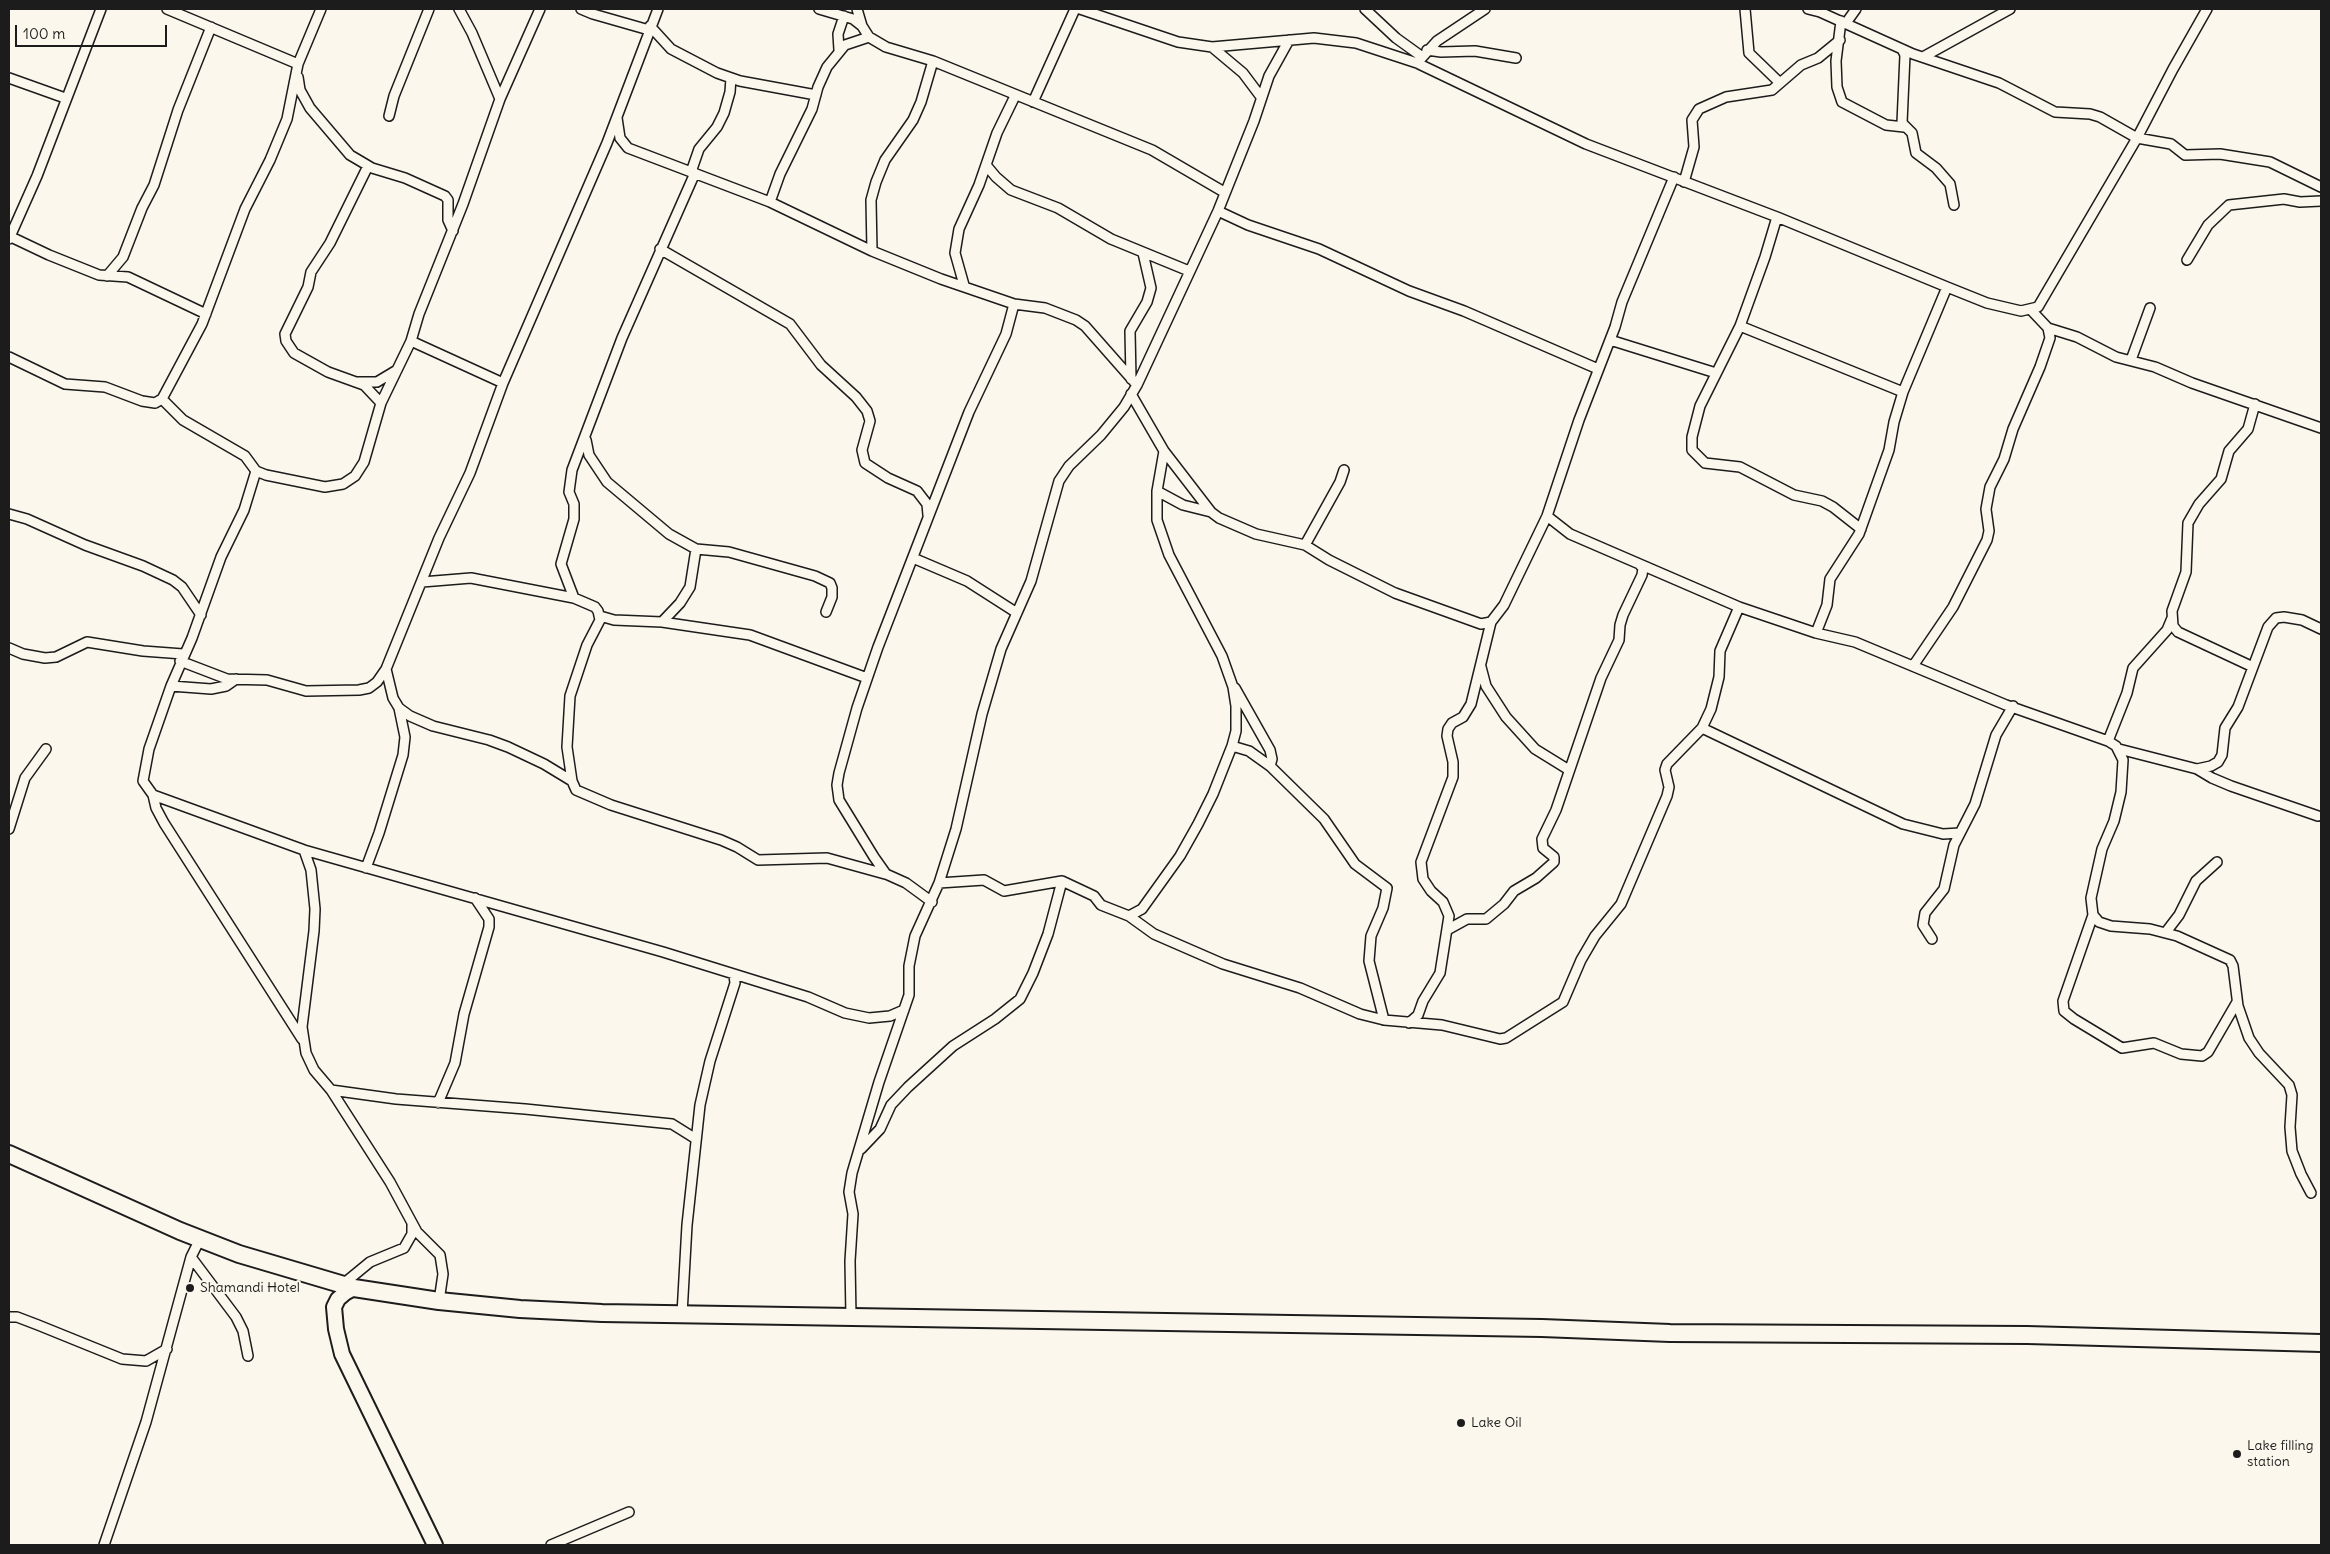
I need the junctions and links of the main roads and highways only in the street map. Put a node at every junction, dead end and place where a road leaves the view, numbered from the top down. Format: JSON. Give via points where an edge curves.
{"nodes":[{"id":1,"x":9,"y":1154,"type":"edge"},
{"id":2,"x":348,"y":1286,"type":"junction"},
{"id":3,"x":2321,"y":1343,"type":"edge"},
{"id":4,"x":436,"y":1545,"type":"edge"}],
"edges":[{"from":1,"to":2,"type":"highway","via":[[200,1239]]},
{"from":2,"to":3,"type":"highway","via":[[439,1301],[602,1313],[1542,1328],[1670,1333],[2028,1335]]},
{"from":2,"to":4,"type":"main road","via":[[334,1307],[342,1354]]}]}
